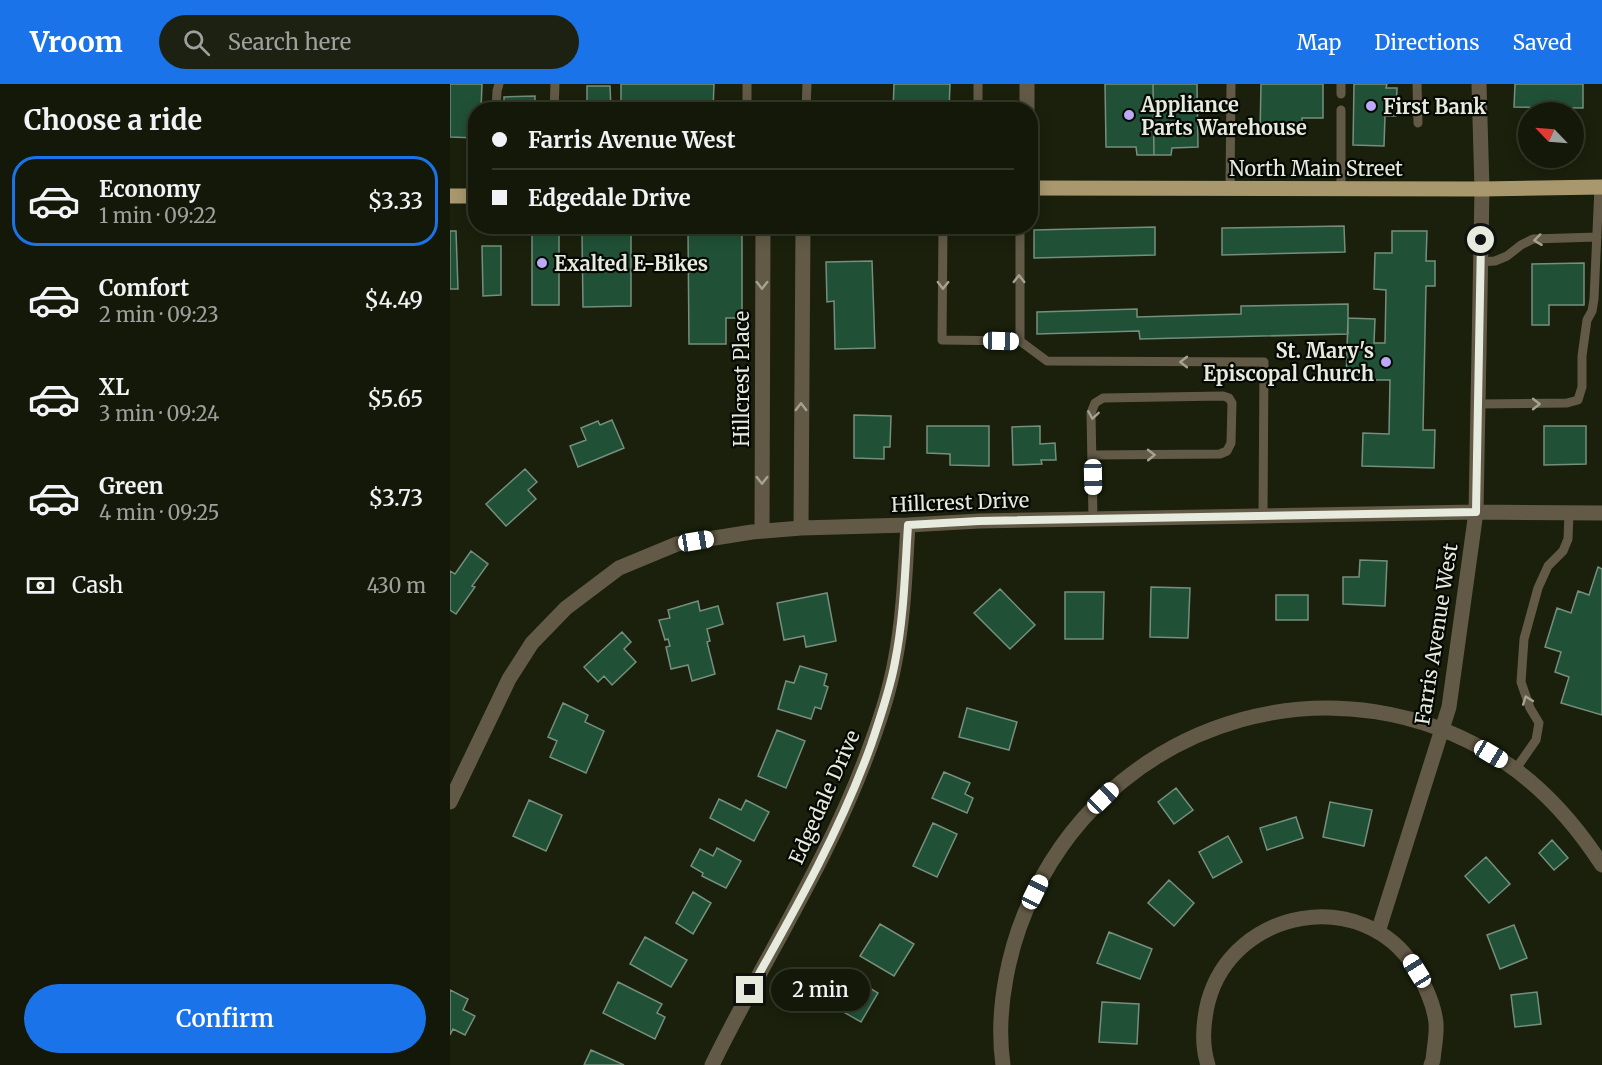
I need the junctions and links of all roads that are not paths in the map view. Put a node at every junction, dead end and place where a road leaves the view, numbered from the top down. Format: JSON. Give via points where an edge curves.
{"nodes":[{"id":1,"x":499,"y":84,"type":"edge"},
{"id":2,"x":555,"y":84,"type":"edge"},
{"id":3,"x":747,"y":84,"type":"edge"},
{"id":4,"x":807,"y":84,"type":"edge"},
{"id":5,"x":978,"y":84,"type":"edge"},
{"id":6,"x":1027,"y":84,"type":"edge"},
{"id":7,"x":1231,"y":84,"type":"edge"},
{"id":8,"x":1418,"y":84,"type":"edge"},
{"id":9,"x":1479,"y":84,"type":"edge"},
{"id":10,"x":496,"y":102,"type":"edge"},
{"id":11,"x":554,"y":102,"type":"edge"},
{"id":12,"x":747,"y":102,"type":"edge"},
{"id":13,"x":806,"y":102,"type":"edge"},
{"id":14,"x":978,"y":102,"type":"edge"},
{"id":15,"x":1027,"y":102,"type":"edge"},
{"id":16,"x":1341,"y":110,"type":"dead end"},
{"id":17,"x":1418,"y":123,"type":"dead end"},
{"id":18,"x":1601,"y":187,"type":"edge"},
{"id":19,"x":1038,"y":188,"type":"edge"},
{"id":20,"x":1230,"y":189,"type":"junction"},
{"id":21,"x":1341,"y":189,"type":"junction"},
{"id":22,"x":1482,"y":189,"type":"junction"},
{"id":23,"x":450,"y":196,"type":"edge"},
{"id":24,"x":468,"y":196,"type":"edge"},
{"id":25,"x":763,"y":234,"type":"edge"},
{"id":26,"x":802,"y":234,"type":"edge"},
{"id":27,"x":943,"y":234,"type":"edge"},
{"id":28,"x":1020,"y":234,"type":"edge"},
{"id":29,"x":1597,"y":237,"type":"junction"},
{"id":30,"x":1480,"y":262,"type":"junction"},
{"id":31,"x":1020,"y":341,"type":"junction"},
{"id":32,"x":1478,"y":404,"type":"junction"},
{"id":33,"x":1092,"y":455,"type":"junction"},
{"id":34,"x":1476,"y":512,"type":"junction"},
{"id":35,"x":1569,"y":513,"type":"junction"},
{"id":36,"x":1602,"y":513,"type":"edge"},
{"id":37,"x":1263,"y":516,"type":"junction"},
{"id":38,"x":1093,"y":519,"type":"junction"},
{"id":39,"x":908,"y":525,"type":"junction"},
{"id":40,"x":801,"y":528,"type":"junction"},
{"id":41,"x":762,"y":531,"type":"junction"},
{"id":42,"x":1443,"y":730,"type":"junction"},
{"id":43,"x":1515,"y":770,"type":"junction"},
{"id":44,"x":450,"y":802,"type":"edge"},
{"id":45,"x":1602,"y":865,"type":"edge"},
{"id":46,"x":1378,"y":932,"type":"junction"},
{"id":47,"x":712,"y":1065,"type":"edge"},
{"id":48,"x":1004,"y":1065,"type":"edge"},
{"id":49,"x":1208,"y":1065,"type":"edge"},
{"id":50,"x":1431,"y":1065,"type":"edge"}],
"edges":[{"from":1,"to":10,"type":"lane"},
{"from":2,"to":11,"type":"lane"},
{"from":3,"to":12,"type":"lane"},
{"from":4,"to":13,"type":"lane"},
{"from":5,"to":14,"type":"lane"},
{"from":6,"to":15,"type":"street"},
{"from":7,"to":20,"type":"lane"},
{"from":8,"to":17,"type":"lane"},
{"from":9,"to":22,"type":"street","name":"Farris Avenue West"},
{"from":16,"to":21,"type":"lane"},
{"from":18,"to":22,"type":"main road","name":"North Main Street"},
{"from":18,"to":29,"type":"lane"},
{"from":19,"to":20,"type":"main road","name":"North Main Street"},
{"from":20,"to":21,"type":"main road","name":"North Main Street"},
{"from":21,"to":22,"type":"main road","name":"North Main Street"},
{"from":22,"to":30,"type":"street","name":"Farris Avenue West"},
{"from":23,"to":24,"type":"main road"},
{"from":25,"to":41,"type":"street","name":"Hillcrest Place","one_way":true},
{"from":40,"to":26,"type":"street","one_way":true},
{"from":27,"to":31,"type":"lane","one_way":true,"via":[[942,340]]},
{"from":31,"to":28,"type":"lane","one_way":true},
{"from":29,"to":30,"type":"lane","one_way":true,"via":[[1533,239],[1507,256]]},
{"from":32,"to":29,"type":"lane","one_way":true,"via":[[1578,400],[1587,320],[1594,299]]},
{"from":30,"to":32,"type":"street","name":"Farris Avenue West"},
{"from":37,"to":31,"type":"lane","one_way":true,"via":[[1264,362],[1047,361]]},
{"from":32,"to":34,"type":"street","name":"Farris Avenue West"},
{"from":33,"to":33,"type":"lane","one_way":true,"via":[[1220,454],[1231,443],[1232,403],[1223,396],[1103,398],[1095,403],[1091,413]]},
{"from":33,"to":38,"type":"lane"},
{"from":34,"to":35,"type":"street","name":"Hillcrest Drive"},
{"from":34,"to":37,"type":"street","name":"Hillcrest Drive"},
{"from":34,"to":42,"type":"street","name":"Farris Avenue West"},
{"from":35,"to":36,"type":"street","name":"Hillcrest Drive"},
{"from":43,"to":35,"type":"lane","one_way":true,"via":[[1536,740],[1539,723],[1521,682],[1524,639],[1538,588],[1568,539]]},
{"from":37,"to":38,"type":"street","name":"Hillcrest Drive"},
{"from":38,"to":39,"type":"street","name":"Hillcrest Drive"},
{"from":39,"to":40,"type":"street","name":"Hillcrest Drive"},
{"from":39,"to":47,"type":"street","name":"Edgedale Drive","via":[[903,610],[895,662],[860,775],[796,909]]},
{"from":40,"to":41,"type":"street","name":"Hillcrest Drive"},
{"from":41,"to":44,"type":"street","name":"Hillcrest Drive","via":[[677,544],[619,568],[566,608],[532,643],[509,679]]},
{"from":42,"to":43,"type":"street"},
{"from":42,"to":46,"type":"street","name":"Farris Avenue West"},
{"from":42,"to":48,"type":"street","via":[[1369,711],[1282,711],[1216,727],[1148,762],[1117,785],[1064,842],[1026,909],[1005,983]]},
{"from":43,"to":45,"type":"street","via":[[1562,811]]},
{"from":46,"to":49,"type":"street","via":[[1348,920],[1316,916],[1283,922],[1253,937],[1229,959],[1212,987],[1203,1020]]},
{"from":46,"to":50,"type":"street","via":[[1407,956],[1427,987],[1436,1023]]}]}
